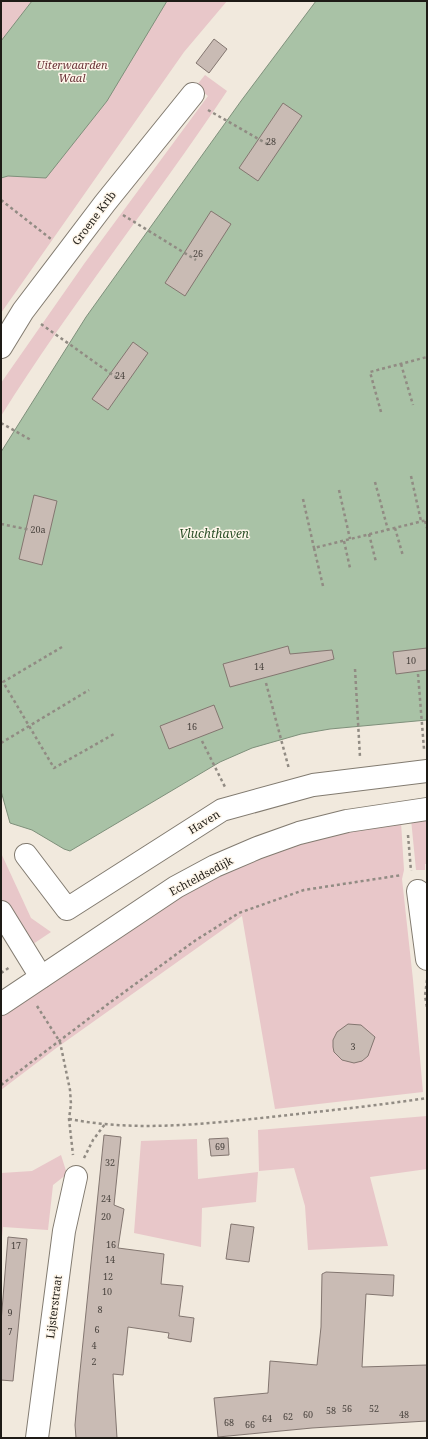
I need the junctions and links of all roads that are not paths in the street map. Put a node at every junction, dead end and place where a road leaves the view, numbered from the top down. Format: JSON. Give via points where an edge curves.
{"nodes":[{"id":1,"x":191,"y":96,"type":"road end"},
{"id":2,"x":1,"y":347,"type":"edge"},
{"id":3,"x":427,"y":771,"type":"edge"},
{"id":4,"x":427,"y":809,"type":"edge"},
{"id":5,"x":26,"y":855,"type":"dead end"},
{"id":6,"x":414,"y":881,"type":"road end"},
{"id":7,"x":6,"y":920,"type":"edge"},
{"id":8,"x":427,"y":958,"type":"edge"},
{"id":9,"x":41,"y":977,"type":"junction"},
{"id":10,"x":1,"y":1004,"type":"edge"},
{"id":11,"x":76,"y":1177,"type":"road end"},
{"id":12,"x":37,"y":1438,"type":"edge"}],
"edges":[{"from":1,"to":2,"type":"street","name":"Groene Krib","via":[[23,311]]},
{"from":3,"to":5,"type":"street","name":"Haven","via":[[313,785],[222,810],[67,909]]},
{"from":4,"to":9,"type":"street","name":"Echteldsedijk","via":[[299,833],[215,866],[176,887]]},
{"from":6,"to":8,"type":"street"},
{"from":7,"to":9,"type":"street"},
{"from":9,"to":10,"type":"street","name":"Echteldsedijk"},
{"from":11,"to":12,"type":"street","name":"Lijsterstraat","via":[[64,1231]]}]}
